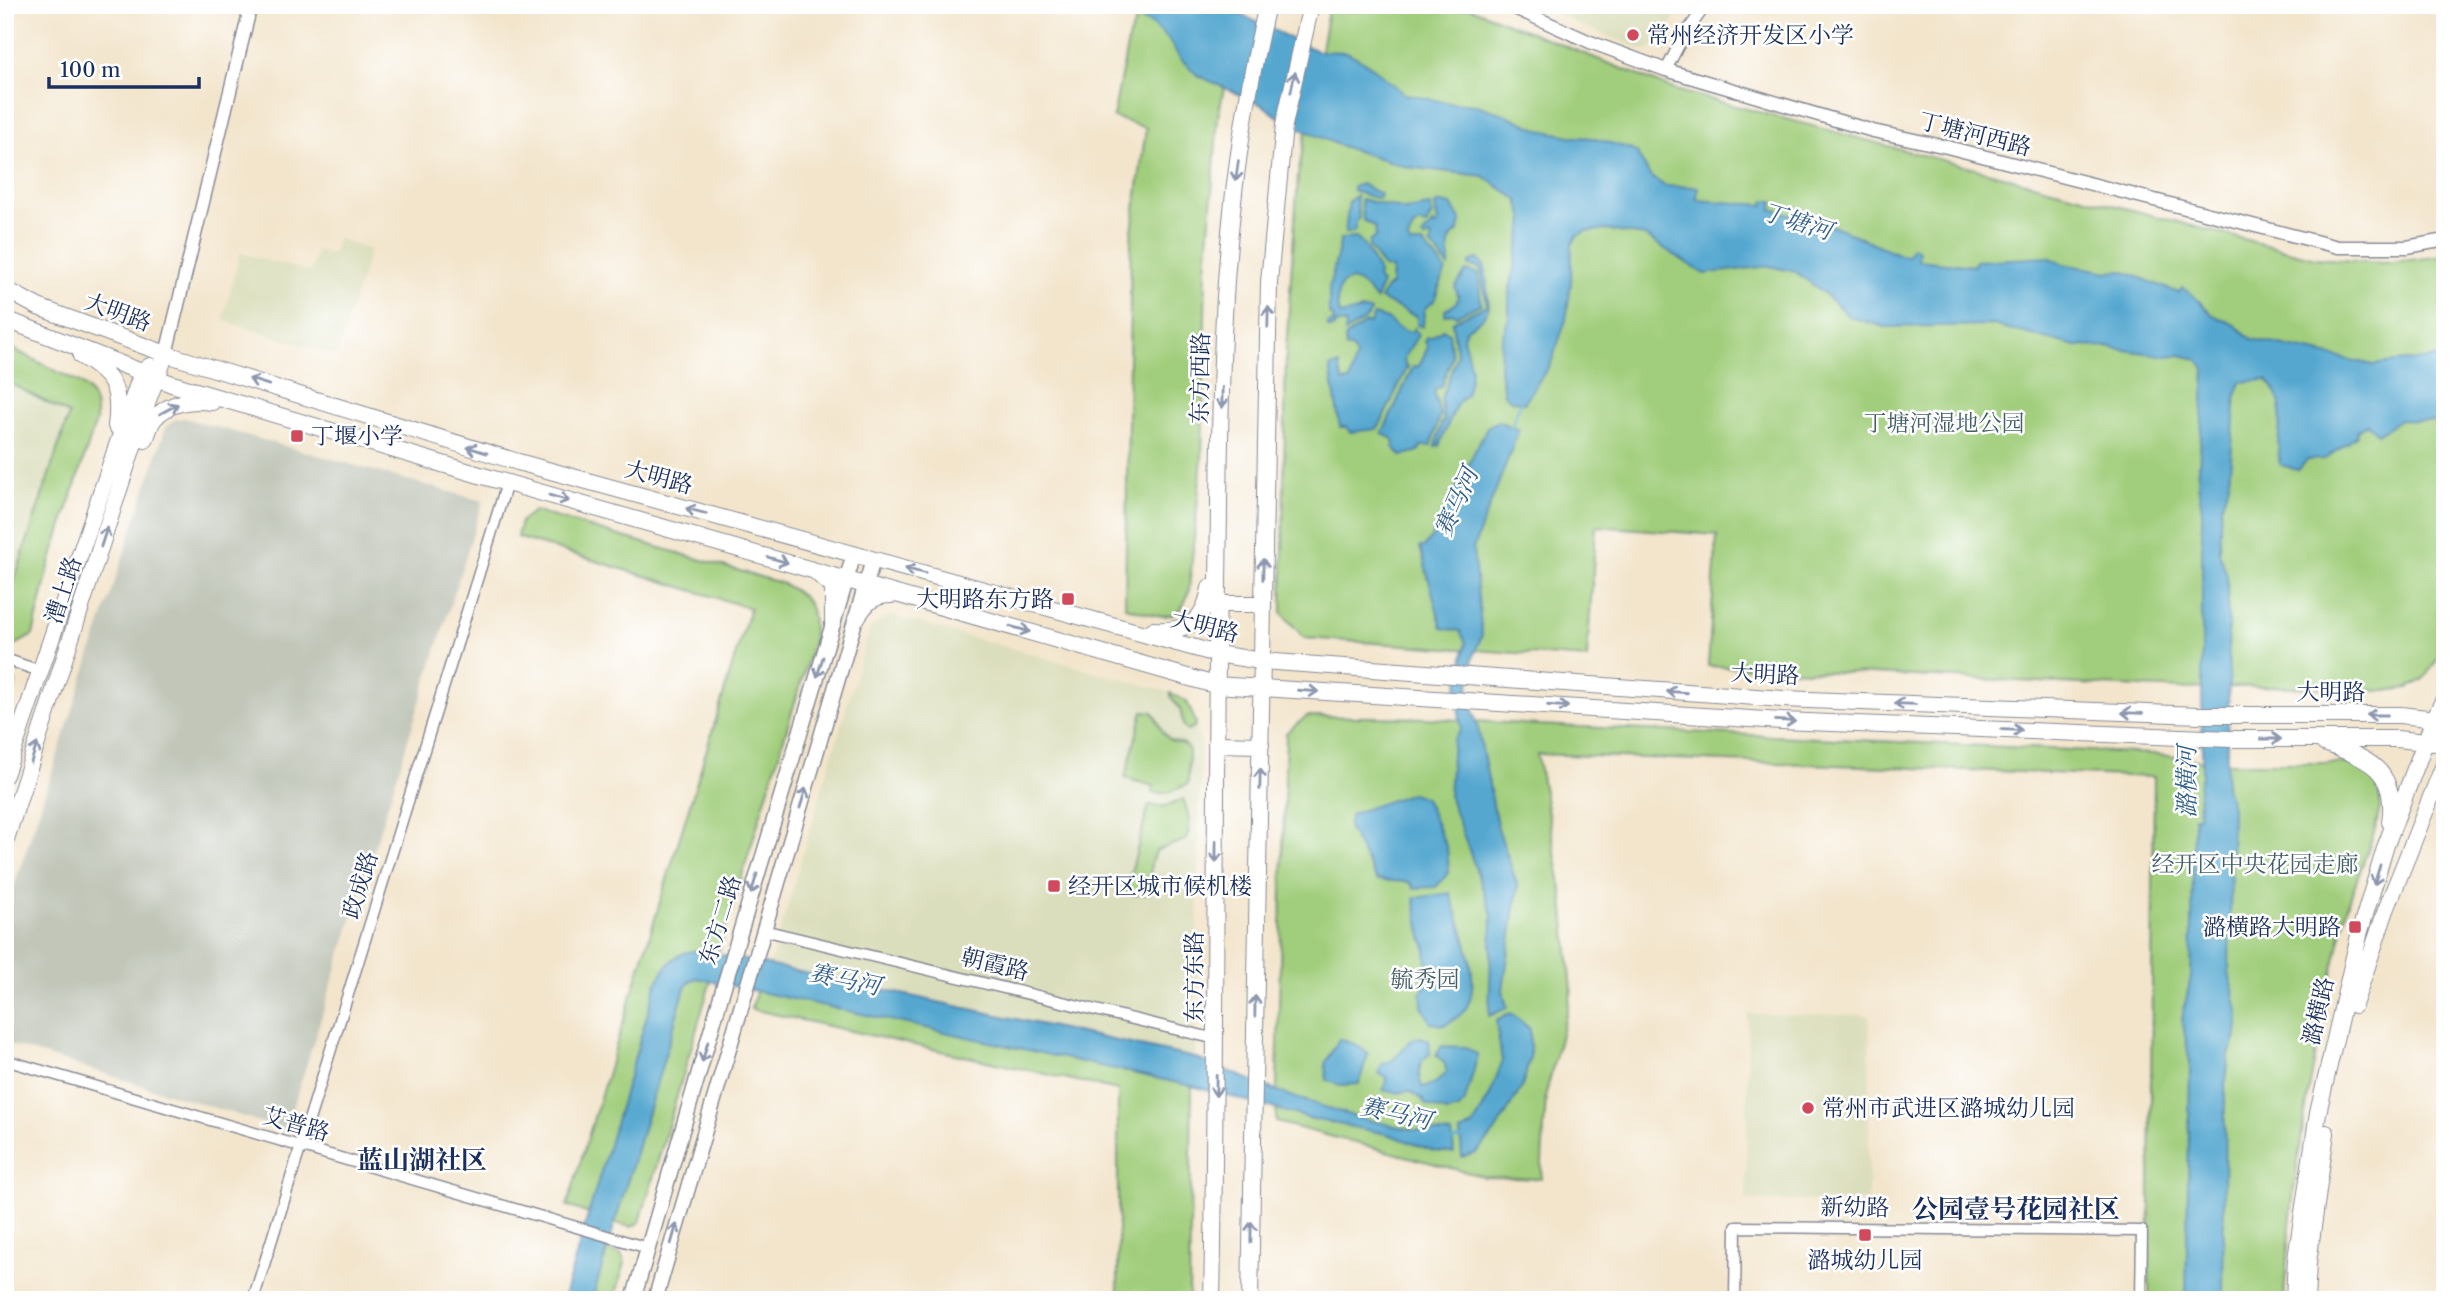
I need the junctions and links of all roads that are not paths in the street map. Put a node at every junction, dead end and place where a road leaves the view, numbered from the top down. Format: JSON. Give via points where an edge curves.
{"nodes":[{"id":1,"x":251,"y":5,"type":"edge"},
{"id":2,"x":1311,"y":5,"type":"edge"},
{"id":3,"x":1508,"y":5,"type":"edge"},
{"id":4,"x":1706,"y":5,"type":"edge"},
{"id":5,"x":1266,"y":12,"type":"edge"},
{"id":6,"x":1666,"y":70,"type":"junction"},
{"id":7,"x":2445,"y":240,"type":"edge"},
{"id":8,"x":5,"y":289,"type":"edge"},
{"id":9,"x":5,"y":319,"type":"edge"},
{"id":10,"x":46,"y":335,"type":"junction"},
{"id":11,"x":166,"y":354,"type":"junction"},
{"id":12,"x":149,"y":374,"type":"junction"},
{"id":13,"x":250,"y":407,"type":"junction"},
{"id":14,"x":112,"y":460,"type":"junction"},
{"id":15,"x":507,"y":483,"type":"junction"},
{"id":16,"x":114,"y":509,"type":"junction"},
{"id":17,"x":1219,"y":537,"type":"junction"},
{"id":18,"x":854,"y":554,"type":"junction"},
{"id":19,"x":873,"y":560,"type":"junction"},
{"id":20,"x":810,"y":569,"type":"junction"},
{"id":21,"x":846,"y":579,"type":"junction"},
{"id":22,"x":866,"y":585,"type":"junction"},
{"id":23,"x":902,"y":596,"type":"junction"},
{"id":24,"x":1218,"y":604,"type":"junction"},
{"id":25,"x":1262,"y":604,"type":"junction"},
{"id":26,"x":856,"y":619,"type":"junction"},
{"id":27,"x":833,"y":622,"type":"junction"},
{"id":28,"x":1125,"y":629,"type":"junction"},
{"id":29,"x":1217,"y":654,"type":"junction"},
{"id":30,"x":5,"y":659,"type":"edge"},
{"id":31,"x":1261,"y":662,"type":"junction"},
{"id":32,"x":40,"y":671,"type":"junction"},
{"id":33,"x":1215,"y":685,"type":"junction"},
{"id":34,"x":1262,"y":688,"type":"junction"},
{"id":35,"x":2445,"y":697,"type":"edge"},
{"id":36,"x":2440,"y":719,"type":"edge"},
{"id":37,"x":2311,"y":739,"type":"junction"},
{"id":38,"x":2426,"y":742,"type":"junction"},
{"id":39,"x":1216,"y":744,"type":"junction"},
{"id":40,"x":2445,"y":744,"type":"edge"},
{"id":41,"x":1261,"y":745,"type":"junction"},
{"id":42,"x":2445,"y":762,"type":"edge"},
{"id":43,"x":5,"y":775,"type":"edge"},
{"id":44,"x":5,"y":842,"type":"edge"},
{"id":45,"x":2386,"y":845,"type":"junction"},
{"id":46,"x":763,"y":930,"type":"junction"},
{"id":47,"x":1217,"y":1046,"type":"junction"},
{"id":48,"x":5,"y":1060,"type":"edge"},
{"id":49,"x":301,"y":1147,"type":"junction"},
{"id":50,"x":648,"y":1248,"type":"junction"},
{"id":51,"x":253,"y":1300,"type":"edge"},
{"id":52,"x":633,"y":1300,"type":"edge"},
{"id":53,"x":655,"y":1300,"type":"edge"},
{"id":54,"x":1212,"y":1300,"type":"edge"},
{"id":55,"x":1250,"y":1300,"type":"edge"},
{"id":56,"x":1735,"y":1300,"type":"edge"},
{"id":57,"x":2141,"y":1300,"type":"edge"},
{"id":58,"x":2294,"y":1300,"type":"edge"},
{"id":59,"x":2306,"y":1300,"type":"edge"}],
"edges":[{"from":1,"to":11,"type":"street"},
{"from":25,"to":2,"type":"main road","one_way":true,"via":[[1269,282],[1284,125]]},
{"from":3,"to":6,"type":"street","name":"丁塘河西路"},
{"from":4,"to":6,"type":"street"},
{"from":5,"to":17,"type":"main road","name":"东方西路","one_way":true,"via":[[1232,211],[1224,312]]},
{"from":6,"to":7,"type":"street","name":"丁塘河西路","via":[[1873,131],[2338,247],[2407,247]]},
{"from":8,"to":11,"type":"main road","name":"大明路","via":[[38,307]]},
{"from":9,"to":10,"type":"main road","name":"大明路"},
{"from":10,"to":12,"type":"main road","name":"大明路"},
{"from":10,"to":14,"type":"main road","via":[[104,370],[115,388],[118,412]]},
{"from":11,"to":12,"type":"main road"},
{"from":18,"to":11,"type":"main road","name":"大明路","one_way":true,"via":[[518,462]]},
{"from":12,"to":13,"type":"main road","name":"大明路"},
{"from":12,"to":14,"type":"main road","name":"漕上路"},
{"from":12,"to":16,"type":"main road","name":"漕上路"},
{"from":13,"to":15,"type":"main road","name":"大明路"},
{"from":16,"to":13,"type":"main road","one_way":true,"via":[[154,419],[166,408],[202,401]]},
{"from":14,"to":32,"type":"main road","name":"漕上路"},
{"from":15,"to":20,"type":"main road","name":"大明路","one_way":true},
{"from":15,"to":49,"type":"street","name":"政成路"},
{"from":44,"to":16,"type":"main road","name":"漕上路","one_way":true},
{"from":17,"to":24,"type":"main road","name":"东方西路"},
{"from":17,"to":28,"type":"main road","via":[[1207,607],[1190,626],[1171,631]]},
{"from":18,"to":19,"type":"main road","name":"大明路"},
{"from":18,"to":21,"type":"main road","name":"东方二路"},
{"from":19,"to":22,"type":"main road","name":"东方二路"},
{"from":28,"to":19,"type":"main road","name":"大明路","one_way":true},
{"from":20,"to":21,"type":"main road","name":"大明路"},
{"from":20,"to":27,"type":"main road","via":[[833,587]]},
{"from":21,"to":22,"type":"main road","name":"大明路"},
{"from":21,"to":27,"type":"main road","name":"东方二路"},
{"from":22,"to":23,"type":"main road","name":"大明路"},
{"from":22,"to":26,"type":"main road","name":"东方二路"},
{"from":23,"to":26,"type":"main road","via":[[872,598]]},
{"from":23,"to":33,"type":"main road","name":"大明路","one_way":true},
{"from":24,"to":25,"type":"main road"},
{"from":24,"to":29,"type":"main road","name":"东方西路"},
{"from":25,"to":31,"type":"main road"},
{"from":46,"to":26,"type":"main road","name":"东方二路","one_way":true},
{"from":27,"to":50,"type":"main road","name":"东方二路","one_way":true},
{"from":28,"to":29,"type":"main road","name":"大明路"},
{"from":29,"to":31,"type":"main road","name":"大明路"},
{"from":29,"to":33,"type":"main road","name":"东方东路"},
{"from":30,"to":32,"type":"street"},
{"from":31,"to":34,"type":"main road"},
{"from":36,"to":31,"type":"main road","name":"大明路","one_way":true,"via":[[1783,699]]},
{"from":32,"to":43,"type":"main road","name":"漕上路"},
{"from":33,"to":34,"type":"main road","name":"大明路"},
{"from":33,"to":39,"type":"main road","name":"东方东路"},
{"from":34,"to":37,"type":"main road","name":"大明路","one_way":true,"via":[[1782,721]]},
{"from":34,"to":41,"type":"main road"},
{"from":35,"to":36,"type":"main road","name":"潞横路"},
{"from":36,"to":38,"type":"main road","name":"潞横路"},
{"from":37,"to":38,"type":"main road","name":"大明路"},
{"from":37,"to":45,"type":"main road","via":[[2374,764],[2387,779],[2392,806]]},
{"from":38,"to":40,"type":"main road","name":"大明路"},
{"from":38,"to":45,"type":"main road","name":"潞横路"},
{"from":39,"to":41,"type":"main road"},
{"from":39,"to":47,"type":"main road","name":"东方东路","one_way":true},
{"from":55,"to":41,"type":"main road","one_way":true},
{"from":42,"to":59,"type":"main road","name":"潞横路","via":[[2357,990],[2328,1115]]},
{"from":45,"to":58,"type":"main road","name":"潞横路","one_way":true,"via":[[2360,930],[2318,1113]]},
{"from":46,"to":47,"type":"street","name":"朝霞路"},
{"from":53,"to":46,"type":"main road","name":"东方二路","one_way":true},
{"from":47,"to":54,"type":"main road","name":"东方东路","one_way":true},
{"from":48,"to":49,"type":"street","name":"艾普路"},
{"from":49,"to":50,"type":"street","name":"艾普路"},
{"from":49,"to":51,"type":"street","name":"政成路"},
{"from":50,"to":52,"type":"main road","name":"东方二路"},
{"from":56,"to":57,"type":"street","name":"新幼路","via":[[1735,1227],[2141,1231]]}]}
